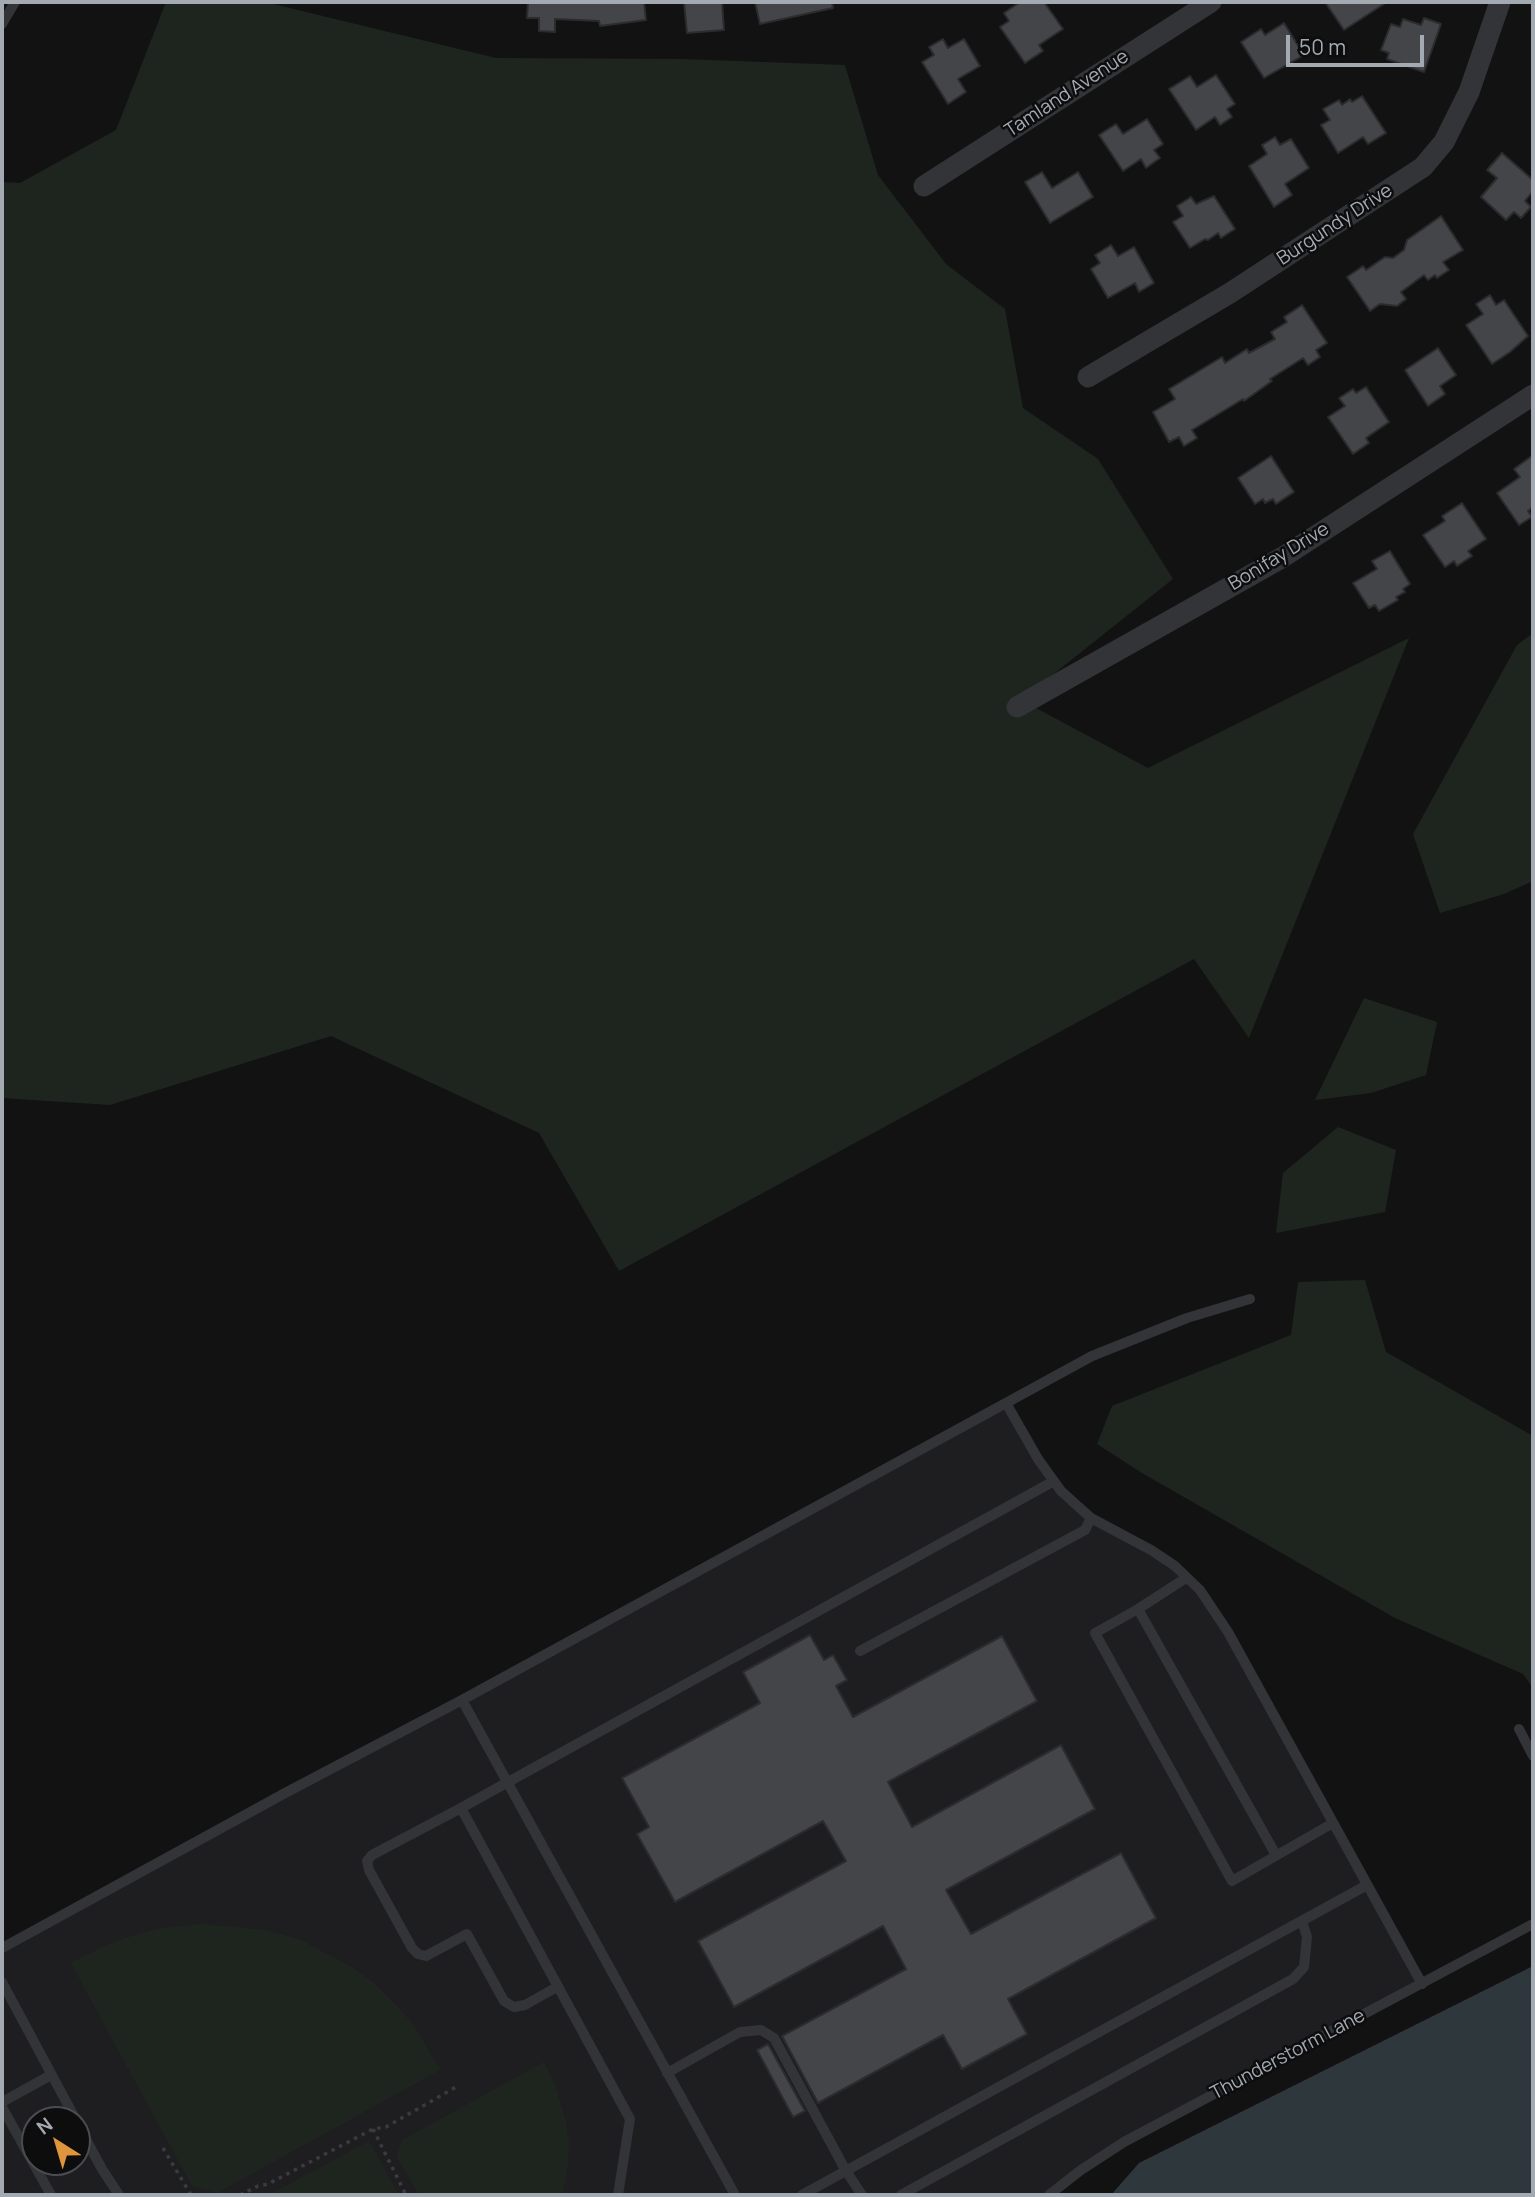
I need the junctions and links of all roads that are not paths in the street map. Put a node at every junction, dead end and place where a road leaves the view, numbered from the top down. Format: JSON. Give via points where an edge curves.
{"nodes":[{"id":1,"x":15,"y":2,"type":"edge"},
{"id":2,"x":1210,"y":2,"type":"edge"},
{"id":3,"x":1500,"y":2,"type":"edge"},
{"id":4,"x":2,"y":24,"type":"edge"},
{"id":5,"x":924,"y":186,"type":"dead end"},
{"id":6,"x":1088,"y":377,"type":"dead end"},
{"id":7,"x":1533,"y":395,"type":"edge"},
{"id":8,"x":1017,"y":707,"type":"dead end"},
{"id":9,"x":1250,"y":1299,"type":"dead end"},
{"id":10,"x":1006,"y":1403,"type":"junction"},
{"id":11,"x":1054,"y":1481,"type":"junction"},
{"id":12,"x":1091,"y":1518,"type":"junction"},
{"id":13,"x":1186,"y":1578,"type":"junction"},
{"id":14,"x":1138,"y":1609,"type":"junction"},
{"id":15,"x":860,"y":1651,"type":"dead end"},
{"id":16,"x":462,"y":1700,"type":"junction"},
{"id":17,"x":1518,"y":1729,"type":"dead end"},
{"id":18,"x":1533,"y":1756,"type":"edge"},
{"id":19,"x":509,"y":1782,"type":"junction"},
{"id":20,"x":461,"y":1808,"type":"junction"},
{"id":21,"x":1333,"y":1823,"type":"junction"},
{"id":22,"x":1276,"y":1855,"type":"junction"},
{"id":23,"x":1367,"y":1885,"type":"junction"},
{"id":24,"x":1302,"y":1921,"type":"junction"},
{"id":25,"x":1533,"y":1924,"type":"edge"},
{"id":26,"x":2,"y":1948,"type":"edge"},
{"id":27,"x":2,"y":1982,"type":"edge"},
{"id":28,"x":1422,"y":1984,"type":"junction"},
{"id":29,"x":557,"y":1987,"type":"junction"},
{"id":30,"x":667,"y":2073,"type":"junction"},
{"id":31,"x":51,"y":2075,"type":"junction"},
{"id":32,"x":2,"y":2104,"type":"edge"},
{"id":33,"x":68,"y":2106,"type":"edge"},
{"id":34,"x":91,"y":2149,"type":"edge"},
{"id":35,"x":846,"y":2171,"type":"junction"},
{"id":36,"x":49,"y":2195,"type":"edge"},
{"id":37,"x":119,"y":2195,"type":"edge"},
{"id":38,"x":618,"y":2195,"type":"edge"},
{"id":39,"x":735,"y":2195,"type":"edge"},
{"id":40,"x":802,"y":2195,"type":"edge"},
{"id":41,"x":862,"y":2195,"type":"edge"},
{"id":42,"x":901,"y":2195,"type":"edge"},
{"id":43,"x":1049,"y":2195,"type":"edge"}],
"edges":[{"from":1,"to":4,"type":"lane"},
{"from":2,"to":5,"type":"street","name":"Tamland Avenue"},
{"from":3,"to":6,"type":"street","name":"Burgundy Drive","via":[[1469,92],[1444,142],[1423,167],[1230,293]]},
{"from":7,"to":8,"type":"street","name":"Bonifay Drive","via":[[1283,557]]},
{"from":9,"to":10,"type":"lane","via":[[1187,1318],[1092,1356]]},
{"from":10,"to":11,"type":"lane"},
{"from":10,"to":16,"type":"lane"},
{"from":11,"to":12,"type":"lane"},
{"from":11,"to":19,"type":"lane"},
{"from":12,"to":13,"type":"lane","via":[[1151,1550]]},
{"from":12,"to":15,"type":"lane","via":[[1085,1530]]},
{"from":13,"to":14,"type":"lane"},
{"from":13,"to":21,"type":"lane","via":[[1200,1590],[1228,1632]]},
{"from":14,"to":22,"type":"lane"},
{"from":14,"to":22,"type":"lane","via":[[1095,1633],[1232,1881]]},
{"from":16,"to":19,"type":"lane"},
{"from":16,"to":26,"type":"lane"},
{"from":17,"to":18,"type":"lane"},
{"from":19,"to":20,"type":"lane"},
{"from":19,"to":30,"type":"lane"},
{"from":20,"to":29,"type":"lane"},
{"from":20,"to":29,"type":"lane","via":[[372,1855],[367,1861],[369,1870],[418,1954],[426,1956],[467,1934],[504,2001],[514,2007]]},
{"from":21,"to":22,"type":"lane"},
{"from":21,"to":23,"type":"lane"},
{"from":23,"to":24,"type":"lane"},
{"from":23,"to":28,"type":"lane"},
{"from":24,"to":35,"type":"lane"},
{"from":24,"to":42,"type":"lane","via":[[1307,1937],[1304,1967],[1293,1979]]},
{"from":25,"to":28,"type":"lane","name":"Thunderstorm Lane"},
{"from":27,"to":31,"type":"lane"},
{"from":28,"to":43,"type":"lane","name":"Thunderstorm Lane","via":[[1124,2142]]},
{"from":29,"to":38,"type":"lane","via":[[630,2119]]},
{"from":30,"to":35,"type":"lane","via":[[740,2032],[761,2030],[774,2038]]},
{"from":30,"to":39,"type":"lane"},
{"from":31,"to":32,"type":"lane"},
{"from":31,"to":33,"type":"lane"},
{"from":32,"to":36,"type":"lane"},
{"from":34,"to":37,"type":"lane"},
{"from":35,"to":40,"type":"lane"},
{"from":35,"to":41,"type":"lane"}]}
